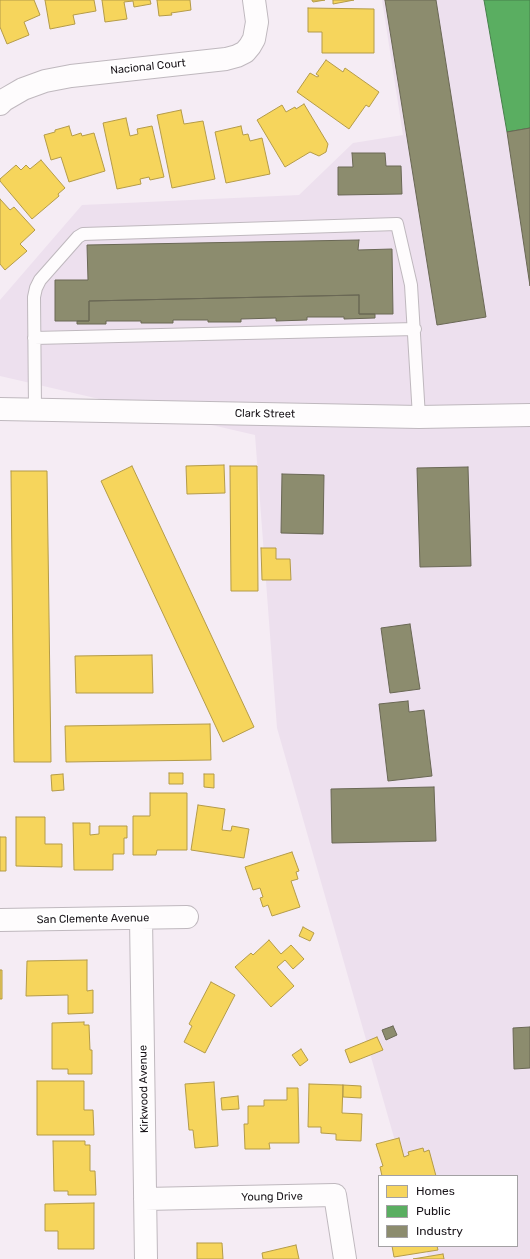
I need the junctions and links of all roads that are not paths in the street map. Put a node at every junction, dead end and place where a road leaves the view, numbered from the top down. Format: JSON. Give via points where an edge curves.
{"nodes":[{"id":1,"x":254,"y":0,"type":"edge"},
{"id":2,"x":0,"y":104,"type":"edge"},
{"id":3,"x":415,"y":329,"type":"junction"},
{"id":4,"x":34,"y":338,"type":"junction"},
{"id":5,"x":0,"y":409,"type":"edge"},
{"id":6,"x":35,"y":409,"type":"junction"},
{"id":7,"x":530,"y":415,"type":"edge"},
{"id":8,"x":420,"y":417,"type":"junction"},
{"id":9,"x":187,"y":917,"type":"dead end"},
{"id":10,"x":141,"y":918,"type":"junction"},
{"id":11,"x":0,"y":920,"type":"edge"},
{"id":12,"x":145,"y":1199,"type":"junction"},
{"id":13,"x":146,"y":1259,"type":"edge"},
{"id":14,"x":345,"y":1259,"type":"edge"}],
"edges":[{"from":1,"to":2,"type":"street","name":"Nacional Court","via":[[257,22],[254,39],[245,52],[238,56],[45,81],[23,89]]},
{"from":3,"to":4,"type":"lane"},
{"from":3,"to":4,"type":"lane","via":[[411,285],[397,224],[83,234],[40,280],[36,288]]},
{"from":3,"to":8,"type":"lane"},
{"from":4,"to":6,"type":"lane"},
{"from":5,"to":6,"type":"street","name":"Clark Street"},
{"from":6,"to":8,"type":"street","name":"Clark Street"},
{"from":7,"to":8,"type":"street","name":"Clark Street"},
{"from":9,"to":10,"type":"street","name":"San Clemente Avenue"},
{"from":10,"to":11,"type":"street","name":"San Clemente Avenue"},
{"from":10,"to":12,"type":"street","name":"Kirkwood Avenue"},
{"from":12,"to":13,"type":"street","name":"Kirkwood Avenue"},
{"from":12,"to":14,"type":"street","name":"Young Drive","via":[[335,1195]]}]}
